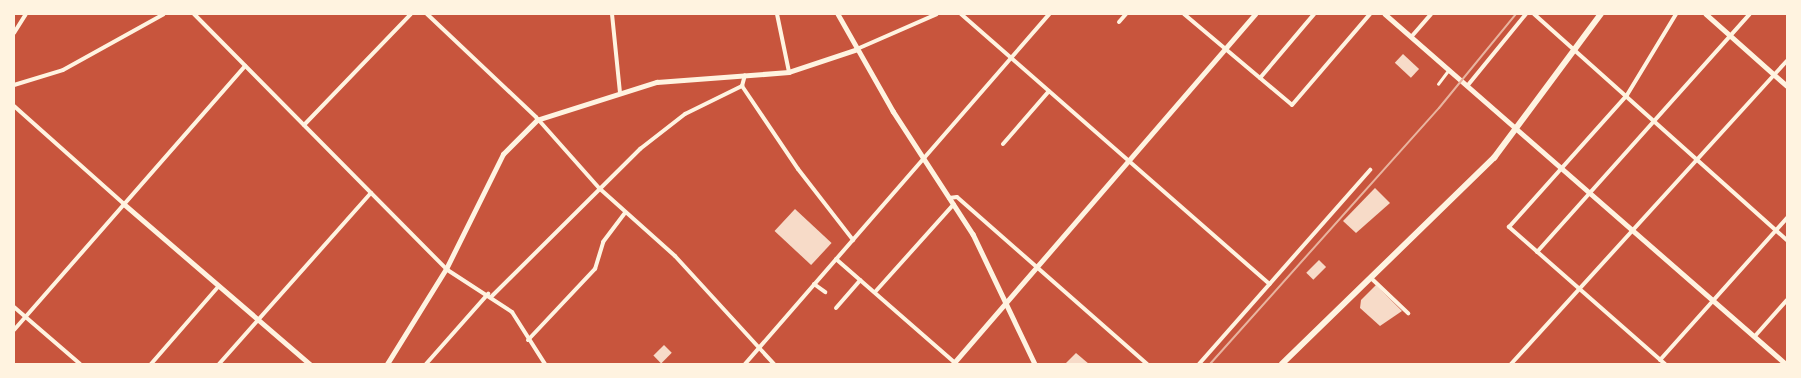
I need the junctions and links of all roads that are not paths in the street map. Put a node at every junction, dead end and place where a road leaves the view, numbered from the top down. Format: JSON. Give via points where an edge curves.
{"nodes":[{"id":1,"x":26,"y":14,"type":"edge"},
{"id":2,"x":164,"y":14,"type":"edge"},
{"id":3,"x":194,"y":14,"type":"edge"},
{"id":4,"x":411,"y":14,"type":"edge"},
{"id":5,"x":427,"y":14,"type":"edge"},
{"id":6,"x":612,"y":14,"type":"edge"},
{"id":7,"x":777,"y":14,"type":"edge"},
{"id":8,"x":838,"y":14,"type":"edge"},
{"id":9,"x":937,"y":14,"type":"edge"},
{"id":10,"x":961,"y":14,"type":"edge"},
{"id":11,"x":1049,"y":14,"type":"edge"},
{"id":12,"x":1126,"y":14,"type":"edge"},
{"id":13,"x":1184,"y":14,"type":"edge"},
{"id":14,"x":1255,"y":14,"type":"edge"},
{"id":15,"x":1314,"y":14,"type":"edge"},
{"id":16,"x":1370,"y":14,"type":"edge"},
{"id":17,"x":1385,"y":14,"type":"edge"},
{"id":18,"x":1431,"y":14,"type":"edge"},
{"id":19,"x":1526,"y":14,"type":"edge"},
{"id":20,"x":1534,"y":14,"type":"edge"},
{"id":21,"x":1601,"y":14,"type":"edge"},
{"id":22,"x":1676,"y":14,"type":"edge"},
{"id":23,"x":1706,"y":14,"type":"edge"},
{"id":24,"x":1750,"y":14,"type":"edge"},
{"id":25,"x":1119,"y":22,"type":"dead end"},
{"id":26,"x":14,"y":33,"type":"edge"},
{"id":27,"x":1412,"y":36,"type":"junction"},
{"id":28,"x":1731,"y":36,"type":"junction"},
{"id":29,"x":1226,"y":48,"type":"junction"},
{"id":30,"x":856,"y":50,"type":"junction"},
{"id":31,"x":1574,"y":51,"type":"junction"},
{"id":32,"x":1011,"y":58,"type":"junction"},
{"id":33,"x":1787,"y":61,"type":"edge"},
{"id":34,"x":245,"y":66,"type":"junction"},
{"id":35,"x":789,"y":72,"type":"junction"},
{"id":36,"x":1447,"y":72,"type":"dead end"},
{"id":37,"x":745,"y":75,"type":"junction"},
{"id":38,"x":1775,"y":75,"type":"junction"},
{"id":39,"x":1260,"y":78,"type":"junction"},
{"id":40,"x":1438,"y":84,"type":"dead end"},
{"id":41,"x":14,"y":85,"type":"edge"},
{"id":42,"x":1468,"y":85,"type":"junction"},
{"id":43,"x":742,"y":86,"type":"junction"},
{"id":44,"x":1787,"y":86,"type":"edge"},
{"id":45,"x":1049,"y":91,"type":"junction"},
{"id":46,"x":620,"y":94,"type":"junction"},
{"id":47,"x":1627,"y":95,"type":"junction"},
{"id":48,"x":14,"y":106,"type":"edge"},
{"id":49,"x":537,"y":120,"type":"junction"},
{"id":50,"x":1654,"y":121,"type":"junction"},
{"id":51,"x":304,"y":125,"type":"junction"},
{"id":52,"x":1515,"y":127,"type":"junction"},
{"id":53,"x":1003,"y":144,"type":"dead end"},
{"id":54,"x":925,"y":159,"type":"junction"},
{"id":55,"x":1698,"y":160,"type":"junction"},
{"id":56,"x":1129,"y":161,"type":"junction"},
{"id":57,"x":1562,"y":167,"type":"junction"},
{"id":58,"x":1370,"y":170,"type":"dead end"},
{"id":59,"x":599,"y":188,"type":"junction"},
{"id":60,"x":1590,"y":192,"type":"junction"},
{"id":61,"x":371,"y":193,"type":"junction"},
{"id":62,"x":948,"y":198,"type":"junction"},
{"id":63,"x":124,"y":204,"type":"junction"},
{"id":64,"x":954,"y":204,"type":"junction"},
{"id":65,"x":625,"y":213,"type":"junction"},
{"id":66,"x":1787,"y":218,"type":"edge"},
{"id":67,"x":1776,"y":230,"type":"junction"},
{"id":68,"x":1635,"y":231,"type":"junction"},
{"id":69,"x":853,"y":240,"type":"junction"},
{"id":70,"x":1787,"y":240,"type":"edge"},
{"id":71,"x":1537,"y":252,"type":"junction"},
{"id":72,"x":836,"y":259,"type":"junction"},
{"id":73,"x":1037,"y":268,"type":"junction"},
{"id":74,"x":446,"y":269,"type":"junction"},
{"id":75,"x":1372,"y":279,"type":"junction"},
{"id":76,"x":860,"y":280,"type":"junction"},
{"id":77,"x":814,"y":284,"type":"junction"},
{"id":78,"x":1269,"y":284,"type":"junction"},
{"id":79,"x":218,"y":287,"type":"junction"},
{"id":80,"x":1581,"y":291,"type":"junction"},
{"id":81,"x":825,"y":292,"type":"dead end"},
{"id":82,"x":875,"y":292,"type":"junction"},
{"id":83,"x":490,"y":295,"type":"junction"},
{"id":84,"x":1713,"y":300,"type":"junction"},
{"id":85,"x":1787,"y":300,"type":"edge"},
{"id":86,"x":1006,"y":302,"type":"junction"},
{"id":87,"x":14,"y":307,"type":"edge"},
{"id":88,"x":836,"y":308,"type":"dead end"},
{"id":89,"x":1408,"y":313,"type":"dead end"},
{"id":90,"x":25,"y":316,"type":"junction"},
{"id":91,"x":257,"y":320,"type":"junction"},
{"id":92,"x":14,"y":330,"type":"edge"},
{"id":93,"x":1755,"y":336,"type":"junction"},
{"id":94,"x":528,"y":340,"type":"junction"},
{"id":95,"x":758,"y":350,"type":"junction"},
{"id":96,"x":1660,"y":360,"type":"junction"},
{"id":97,"x":543,"y":363,"type":"edge"},
{"id":98,"x":954,"y":363,"type":"edge"},
{"id":99,"x":80,"y":364,"type":"edge"},
{"id":100,"x":151,"y":364,"type":"edge"},
{"id":101,"x":219,"y":364,"type":"edge"},
{"id":102,"x":310,"y":364,"type":"edge"},
{"id":103,"x":387,"y":364,"type":"edge"},
{"id":104,"x":426,"y":364,"type":"edge"},
{"id":105,"x":745,"y":364,"type":"edge"},
{"id":106,"x":774,"y":364,"type":"edge"},
{"id":107,"x":1035,"y":364,"type":"edge"},
{"id":108,"x":1147,"y":364,"type":"edge"},
{"id":109,"x":1199,"y":364,"type":"edge"},
{"id":110,"x":1282,"y":364,"type":"edge"},
{"id":111,"x":1511,"y":364,"type":"edge"},
{"id":112,"x":1665,"y":364,"type":"edge"},
{"id":113,"x":1786,"y":364,"type":"edge"}],
"edges":[{"from":1,"to":26,"type":"street"},
{"from":2,"to":41,"type":"street","via":[[63,70]]},
{"from":3,"to":34,"type":"street"},
{"from":4,"to":51,"type":"street"},
{"from":5,"to":49,"type":"street"},
{"from":6,"to":46,"type":"street"},
{"from":7,"to":35,"type":"street"},
{"from":8,"to":30,"type":"street"},
{"from":9,"to":30,"type":"street"},
{"from":10,"to":32,"type":"street"},
{"from":11,"to":32,"type":"street"},
{"from":12,"to":25,"type":"street"},
{"from":13,"to":29,"type":"street"},
{"from":14,"to":29,"type":"street"},
{"from":15,"to":39,"type":"street"},
{"from":16,"to":39,"type":"street","via":[[1292,105]]},
{"from":17,"to":27,"type":"street"},
{"from":18,"to":27,"type":"street"},
{"from":19,"to":42,"type":"street"},
{"from":20,"to":31,"type":"street"},
{"from":21,"to":31,"type":"main road"},
{"from":22,"to":47,"type":"street"},
{"from":23,"to":28,"type":"street"},
{"from":24,"to":28,"type":"street"},
{"from":27,"to":42,"type":"street"},
{"from":28,"to":38,"type":"street"},
{"from":28,"to":50,"type":"street"},
{"from":29,"to":39,"type":"street"},
{"from":29,"to":56,"type":"street"},
{"from":30,"to":35,"type":"street"},
{"from":30,"to":54,"type":"street"},
{"from":31,"to":47,"type":"street"},
{"from":31,"to":52,"type":"main road"},
{"from":32,"to":45,"type":"street"},
{"from":32,"to":54,"type":"street"},
{"from":33,"to":38,"type":"street"},
{"from":34,"to":51,"type":"street"},
{"from":34,"to":63,"type":"street"},
{"from":35,"to":37,"type":"street"},
{"from":36,"to":40,"type":"street"},
{"from":37,"to":43,"type":"street"},
{"from":37,"to":46,"type":"street","via":[[657,82]]},
{"from":38,"to":44,"type":"street"},
{"from":38,"to":55,"type":"street"},
{"from":42,"to":52,"type":"street"},
{"from":43,"to":59,"type":"street","via":[[675,120]]},
{"from":43,"to":69,"type":"street","via":[[798,169]]},
{"from":45,"to":53,"type":"street"},
{"from":45,"to":56,"type":"street"},
{"from":46,"to":49,"type":"street"},
{"from":47,"to":50,"type":"street"},
{"from":47,"to":57,"type":"street"},
{"from":48,"to":63,"type":"street"},
{"from":49,"to":59,"type":"street"},
{"from":49,"to":74,"type":"street","via":[[503,154]]},
{"from":50,"to":55,"type":"street"},
{"from":50,"to":60,"type":"street"},
{"from":51,"to":61,"type":"street"},
{"from":52,"to":57,"type":"street"},
{"from":52,"to":75,"type":"main road","via":[[1463,192]]},
{"from":54,"to":62,"type":"street"},
{"from":54,"to":69,"type":"street"},
{"from":55,"to":67,"type":"street"},
{"from":55,"to":68,"type":"street"},
{"from":56,"to":73,"type":"street"},
{"from":56,"to":78,"type":"street"},
{"from":57,"to":60,"type":"street"},
{"from":57,"to":71,"type":"street","via":[[1509,227]]},
{"from":58,"to":78,"type":"street"},
{"from":59,"to":65,"type":"street"},
{"from":59,"to":83,"type":"street"},
{"from":60,"to":68,"type":"street"},
{"from":60,"to":71,"type":"street"},
{"from":61,"to":74,"type":"street"},
{"from":61,"to":91,"type":"street"},
{"from":62,"to":64,"type":"street"},
{"from":62,"to":73,"type":"street","via":[[957,197]]},
{"from":63,"to":79,"type":"street"},
{"from":63,"to":90,"type":"street"},
{"from":64,"to":82,"type":"street"},
{"from":64,"to":86,"type":"street"},
{"from":65,"to":94,"type":"street","via":[[603,242],[595,269]]},
{"from":65,"to":95,"type":"street","via":[[675,256]]},
{"from":66,"to":67,"type":"street"},
{"from":67,"to":70,"type":"street"},
{"from":67,"to":84,"type":"street"},
{"from":68,"to":80,"type":"street"},
{"from":68,"to":84,"type":"street"},
{"from":69,"to":72,"type":"street"},
{"from":71,"to":80,"type":"street"},
{"from":72,"to":76,"type":"street"},
{"from":72,"to":77,"type":"street"},
{"from":73,"to":86,"type":"street"},
{"from":73,"to":108,"type":"street"},
{"from":74,"to":83,"type":"street"},
{"from":74,"to":103,"type":"street"},
{"from":75,"to":89,"type":"street"},
{"from":75,"to":110,"type":"main road"},
{"from":76,"to":82,"type":"street"},
{"from":76,"to":88,"type":"street"},
{"from":77,"to":81,"type":"street"},
{"from":77,"to":95,"type":"street"},
{"from":78,"to":109,"type":"street"},
{"from":79,"to":91,"type":"street"},
{"from":79,"to":100,"type":"street"},
{"from":80,"to":96,"type":"street"},
{"from":80,"to":111,"type":"street"},
{"from":82,"to":98,"type":"street"},
{"from":83,"to":94,"type":"street","via":[[512,312]]},
{"from":83,"to":104,"type":"street"},
{"from":84,"to":93,"type":"street"},
{"from":84,"to":96,"type":"street"},
{"from":85,"to":93,"type":"street"},
{"from":86,"to":98,"type":"street"},
{"from":86,"to":107,"type":"street"},
{"from":87,"to":90,"type":"street"},
{"from":90,"to":92,"type":"street"},
{"from":90,"to":99,"type":"street"},
{"from":91,"to":101,"type":"street"},
{"from":91,"to":102,"type":"street"},
{"from":93,"to":113,"type":"street"},
{"from":94,"to":97,"type":"street"},
{"from":95,"to":105,"type":"street"},
{"from":95,"to":106,"type":"street"},
{"from":96,"to":112,"type":"street"}]}
